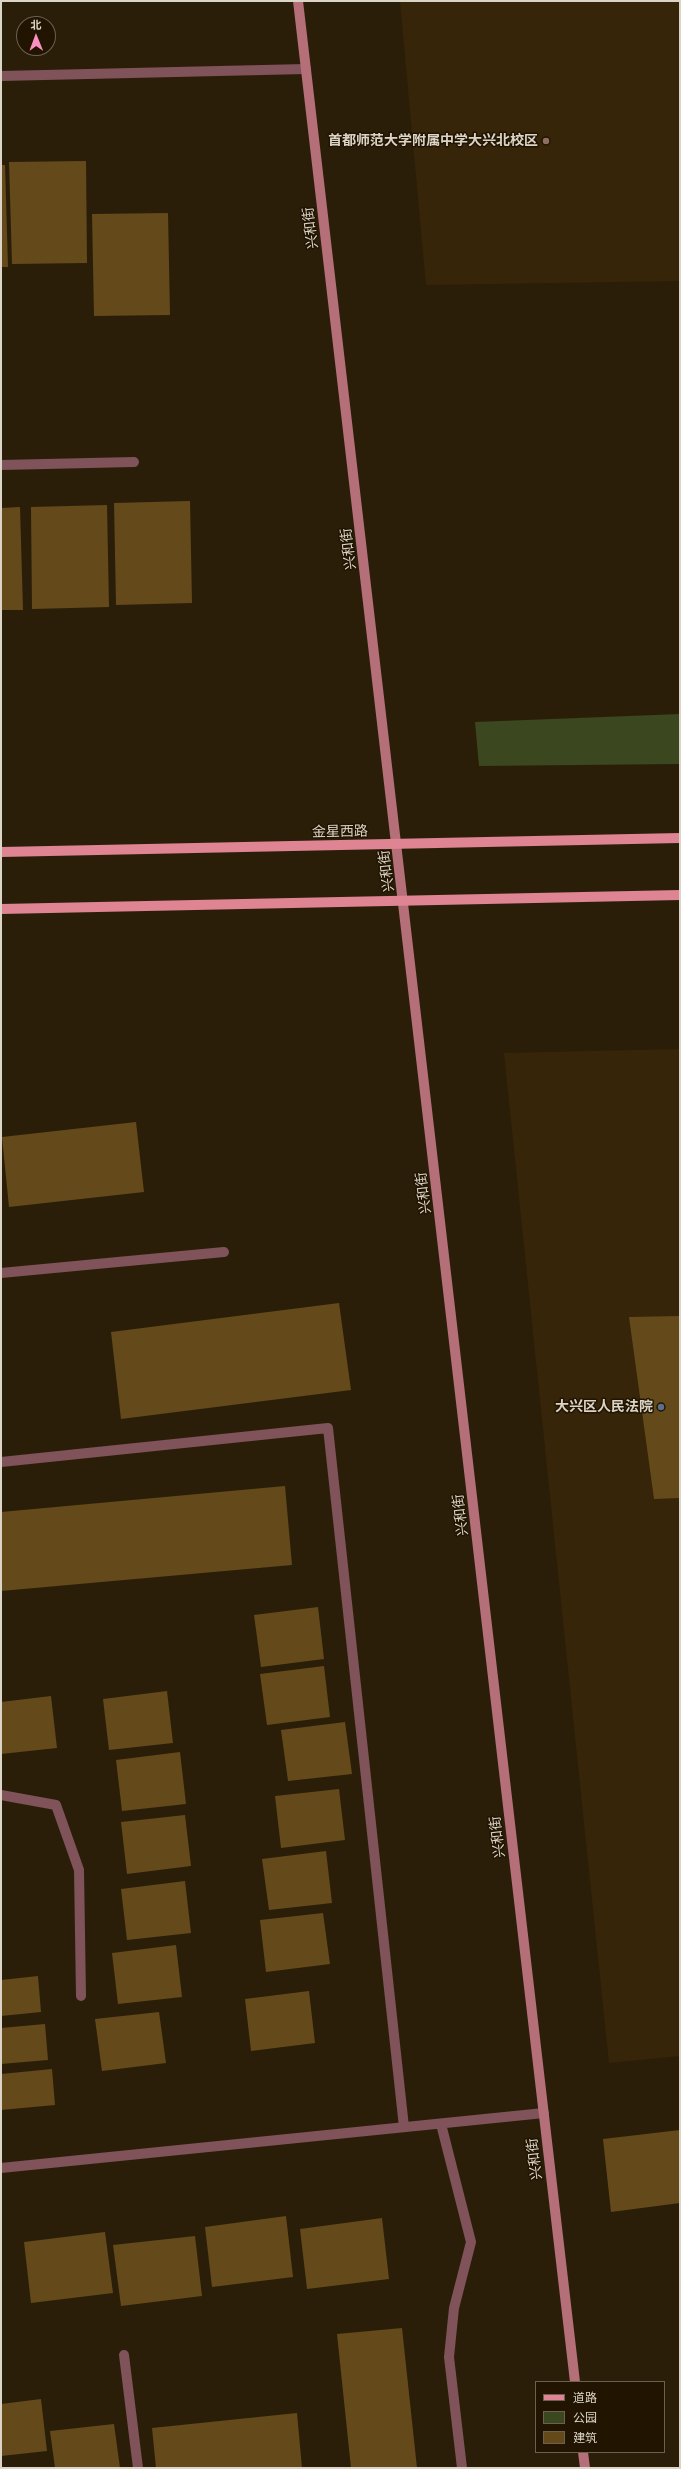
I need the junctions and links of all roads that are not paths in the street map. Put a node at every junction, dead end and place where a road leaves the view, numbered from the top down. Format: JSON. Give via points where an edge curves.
{"nodes":[{"id":1,"x":298,"y":1,"type":"edge"},
{"id":2,"x":306,"y":69,"type":"junction"},
{"id":3,"x":1,"y":76,"type":"edge"},
{"id":4,"x":134,"y":462,"type":"dead end"},
{"id":5,"x":1,"y":465,"type":"edge"},
{"id":6,"x":680,"y":838,"type":"edge"},
{"id":7,"x":397,"y":845,"type":"junction"},
{"id":8,"x":1,"y":852,"type":"edge"},
{"id":9,"x":680,"y":895,"type":"edge"},
{"id":10,"x":404,"y":901,"type":"junction"},
{"id":11,"x":1,"y":909,"type":"edge"},
{"id":12,"x":224,"y":1252,"type":"dead end"},
{"id":13,"x":1,"y":1272,"type":"edge"},
{"id":14,"x":1,"y":1462,"type":"edge"},
{"id":15,"x":1,"y":1795,"type":"edge"},
{"id":16,"x":81,"y":1996,"type":"dead end"},
{"id":17,"x":544,"y":2113,"type":"junction"},
{"id":18,"x":441,"y":2124,"type":"junction"},
{"id":19,"x":404,"y":2127,"type":"junction"},
{"id":20,"x":1,"y":2168,"type":"edge"},
{"id":21,"x":124,"y":2355,"type":"dead end"},
{"id":22,"x":575,"y":2381,"type":"edge"},
{"id":23,"x":583,"y":2453,"type":"edge"},
{"id":24,"x":138,"y":2468,"type":"edge"},
{"id":25,"x":462,"y":2468,"type":"edge"},
{"id":26,"x":585,"y":2468,"type":"edge"}],
"edges":[{"from":1,"to":2,"type":"street","name":"兴和街"},
{"from":2,"to":3,"type":"lane"},
{"from":2,"to":7,"type":"street","name":"兴和街"},
{"from":4,"to":5,"type":"lane"},
{"from":6,"to":7,"type":"main road","name":"金星西路"},
{"from":7,"to":8,"type":"main road","name":"金星西路"},
{"from":7,"to":10,"type":"street","name":"兴和街"},
{"from":9,"to":10,"type":"main road"},
{"from":10,"to":11,"type":"main road"},
{"from":10,"to":17,"type":"street","name":"兴和街"},
{"from":12,"to":13,"type":"lane"},
{"from":14,"to":19,"type":"lane","via":[[328,1428]]},
{"from":15,"to":16,"type":"lane","via":[[56,1805],[79,1870]]},
{"from":17,"to":18,"type":"lane"},
{"from":17,"to":22,"type":"street","name":"兴和街"},
{"from":18,"to":19,"type":"lane"},
{"from":18,"to":25,"type":"lane","via":[[470,2242],[454,2308],[449,2357]]},
{"from":19,"to":20,"type":"lane"},
{"from":21,"to":24,"type":"lane"},
{"from":23,"to":26,"type":"street"}]}
